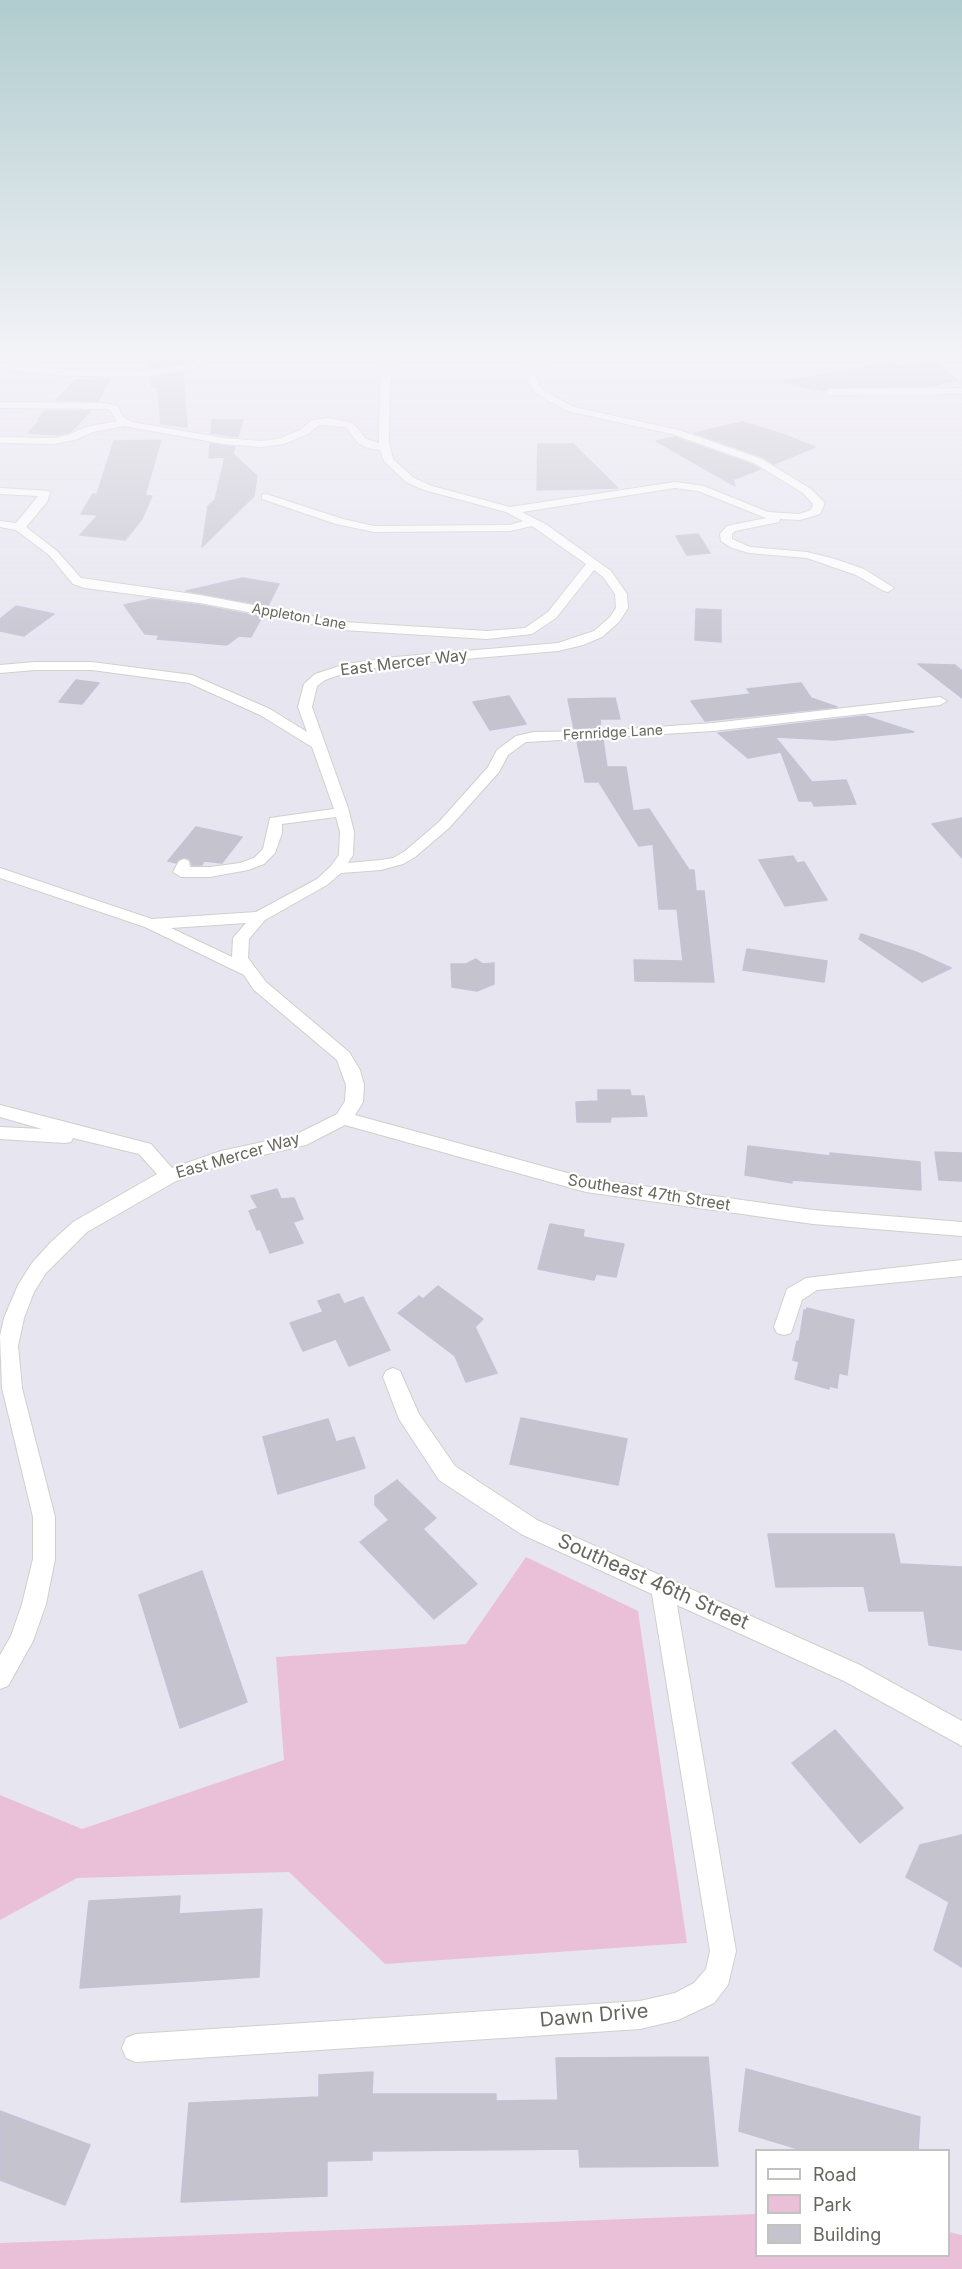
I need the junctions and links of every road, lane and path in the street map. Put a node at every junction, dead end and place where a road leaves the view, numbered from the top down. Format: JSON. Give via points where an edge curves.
{"nodes":[{"id":1,"x":390,"y":462,"type":"edge"},
{"id":2,"x":760,"y":462,"type":"edge"},
{"id":3,"x":0,"y":491,"type":"edge"},
{"id":4,"x":266,"y":497,"type":"dead end"},
{"id":5,"x":510,"y":510,"type":"junction"},
{"id":6,"x":786,"y":517,"type":"junction"},
{"id":7,"x":533,"y":522,"type":"junction"},
{"id":8,"x":0,"y":524,"type":"edge"},
{"id":9,"x":19,"y":527,"type":"junction"},
{"id":10,"x":593,"y":564,"type":"junction"},
{"id":11,"x":888,"y":588,"type":"dead end"},
{"id":12,"x":0,"y":669,"type":"edge"},
{"id":13,"x":940,"y":701,"type":"dead end"},
{"id":14,"x":317,"y":744,"type":"junction"},
{"id":15,"x":342,"y":812,"type":"junction"},
{"id":16,"x":184,"y":864,"type":"dead end"},
{"id":17,"x":337,"y":869,"type":"junction"},
{"id":18,"x":0,"y":873,"type":"edge"},
{"id":19,"x":259,"y":917,"type":"junction"},
{"id":20,"x":151,"y":924,"type":"junction"},
{"id":21,"x":250,"y":972,"type":"junction"},
{"id":22,"x":0,"y":1111,"type":"edge"},
{"id":23,"x":343,"y":1118,"type":"junction"},
{"id":24,"x":0,"y":1133,"type":"edge"},
{"id":25,"x":100,"y":1139,"type":"junction"},
{"id":26,"x":169,"y":1176,"type":"junction"},
{"id":27,"x":962,"y":1229,"type":"edge"},
{"id":28,"x":962,"y":1268,"type":"edge"},
{"id":29,"x":784,"y":1327,"type":"dead end"},
{"id":30,"x":393,"y":1377,"type":"dead end"},
{"id":31,"x":663,"y":1586,"type":"junction"},
{"id":32,"x":2,"y":1671,"type":"edge"},
{"id":33,"x":962,"y":1734,"type":"edge"},
{"id":34,"x":136,"y":2048,"type":"dead end"}],
"edges":[{"from":1,"to":5,"type":"street","name":"East Mercer Way","via":[[410,480]]},
{"from":2,"to":6,"type":"street","via":[[807,490],[819,503],[816,512]]},
{"from":3,"to":9,"type":"street","via":[[45,493]]},
{"from":4,"to":7,"type":"street","via":[[374,530],[510,528]]},
{"from":5,"to":6,"type":"street","via":[[675,485],[700,488],[751,510]]},
{"from":5,"to":7,"type":"street","name":"East Mercer Way"},
{"from":6,"to":11,"type":"street","via":[[731,528],[726,534],[727,541],[748,550],[831,561]]},
{"from":7,"to":10,"type":"street","name":"East Mercer Way"},
{"from":8,"to":9,"type":"street","name":"Appleton Lane"},
{"from":9,"to":10,"type":"street","name":"Appleton Lane","via":[[83,583],[200,599],[343,626],[412,632],[487,635],[528,631],[552,615]]},
{"from":10,"to":14,"type":"street","name":"East Mercer Way","via":[[607,574],[621,594],[622,608],[598,634],[558,647],[395,661],[333,671],[311,684],[307,694],[305,707]]},
{"from":12,"to":14,"type":"street","via":[[92,666],[192,679],[265,712]]},
{"from":13,"to":17,"type":"street","name":"Fernridge Lane","via":[[713,727],[521,739],[502,753],[494,769],[444,825],[410,854],[381,865]]},
{"from":14,"to":15,"type":"street","name":"East Mercer Way"},
{"from":15,"to":16,"type":"street","via":[[275,821],[270,850],[259,861],[243,867],[181,872]]},
{"from":15,"to":17,"type":"street","name":"East Mercer Way","via":[[347,832],[346,855]]},
{"from":17,"to":19,"type":"street","via":[[322,882]]},
{"from":18,"to":20,"type":"street"},
{"from":19,"to":20,"type":"street"},
{"from":19,"to":21,"type":"street","via":[[241,938],[240,958]]},
{"from":20,"to":21,"type":"street"},
{"from":21,"to":23,"type":"street","via":[[260,986],[343,1056],[355,1085],[354,1102]]},
{"from":22,"to":25,"type":"street"},
{"from":23,"to":26,"type":"street","name":"East Mercer Way","via":[[300,1140],[221,1158]]},
{"from":23,"to":27,"type":"street","name":"Southeast 47th Street","via":[[586,1185],[813,1217]]},
{"from":24,"to":25,"type":"street"},
{"from":25,"to":26,"type":"street","via":[[145,1149]]},
{"from":26,"to":32,"type":"street","name":"East Mercer Way","via":[[80,1227],[39,1268],[14,1318],[8,1346],[12,1388],[43,1508],[44,1560],[21,1641]]},
{"from":28,"to":29,"type":"street","via":[[813,1283],[794,1295]]},
{"from":30,"to":31,"type":"street","name":"Southeast 46th Street","via":[[410,1419],[447,1473],[529,1527]]},
{"from":31,"to":33,"type":"street","name":"Southeast 46th Street","via":[[852,1673]]},
{"from":31,"to":34,"type":"street","name":"Dawn Drive","via":[[723,1952],[718,1975],[704,1993],[678,2006],[640,2015]]}]}
